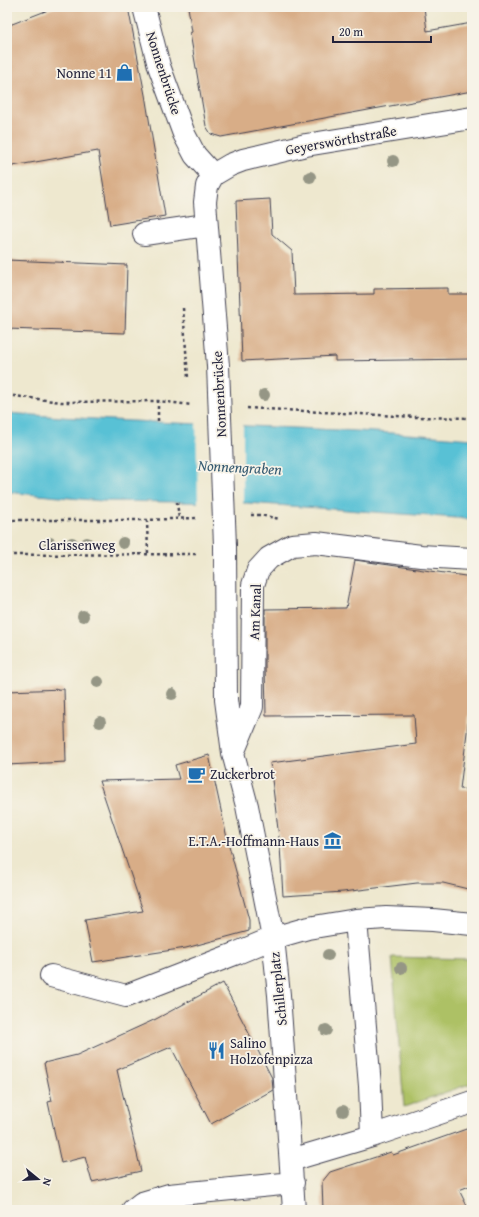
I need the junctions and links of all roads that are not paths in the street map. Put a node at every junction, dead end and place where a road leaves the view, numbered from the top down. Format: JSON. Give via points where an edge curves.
{"nodes":[{"id":1,"x":144,"y":7,"type":"edge"},
{"id":2,"x":472,"y":118,"type":"edge"},
{"id":3,"x":213,"y":175,"type":"junction"},
{"id":4,"x":206,"y":225,"type":"junction"},
{"id":5,"x":144,"y":234,"type":"dead end"},
{"id":6,"x":472,"y":559,"type":"edge"},
{"id":7,"x":233,"y":754,"type":"junction"},
{"id":8,"x":356,"y":920,"type":"junction"},
{"id":9,"x":472,"y":924,"type":"edge"},
{"id":10,"x":273,"y":938,"type":"junction"},
{"id":11,"x":51,"y":976,"type":"dead end"},
{"id":12,"x":472,"y":1102,"type":"edge"},
{"id":13,"x":372,"y":1136,"type":"junction"},
{"id":14,"x":291,"y":1160,"type":"junction"},
{"id":15,"x":293,"y":1183,"type":"junction"},
{"id":16,"x":133,"y":1210,"type":"edge"},
{"id":17,"x":294,"y":1210,"type":"edge"}],
"edges":[{"from":1,"to":3,"type":"street","name":"Nonnenbrücke","via":[[159,66],[184,134],[195,155]]},
{"from":2,"to":3,"type":"street","name":"Geyerswörthstraße","via":[[306,145],[243,160]]},
{"from":3,"to":4,"type":"street","name":"Nonnenbrücke","via":[[205,202]]},
{"from":4,"to":5,"type":"street"},
{"from":4,"to":7,"type":"street","name":"Nonnenbrücke","bridge":true,"via":[[218,366],[225,546],[226,700]]},
{"from":6,"to":7,"type":"street","name":"Am Kanal","via":[[421,556],[316,543],[292,545],[269,558],[258,570],[253,585],[252,707]]},
{"from":7,"to":10,"type":"street","name":"Nonnenbrücke","via":[[247,806]]},
{"from":8,"to":9,"type":"street","name":"Schillerplatz","via":[[386,918]]},
{"from":8,"to":10,"type":"street","name":"Schillerplatz","via":[[308,928]]},
{"from":8,"to":13,"type":"street"},
{"from":10,"to":11,"type":"street","via":[[126,996]]},
{"from":10,"to":14,"type":"street","name":"Schillerplatz"},
{"from":12,"to":13,"type":"street"},
{"from":13,"to":14,"type":"street"},
{"from":14,"to":15,"type":"street","name":"Schillerplatz"},
{"from":15,"to":16,"type":"street","via":[[169,1195],[142,1203]]},
{"from":15,"to":17,"type":"street","name":"Schillerplatz"}]}
